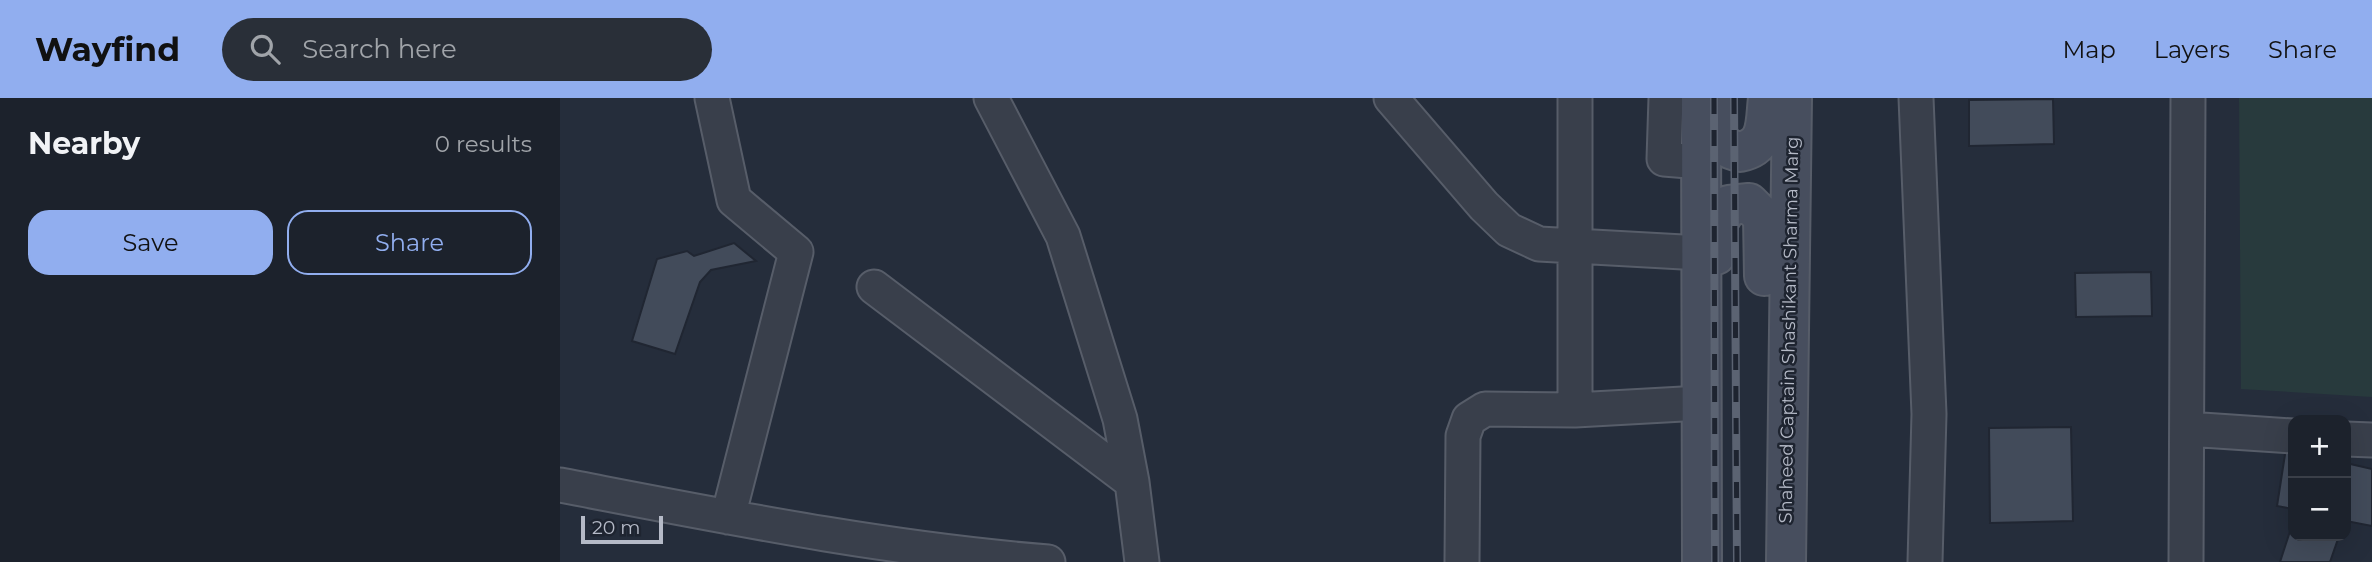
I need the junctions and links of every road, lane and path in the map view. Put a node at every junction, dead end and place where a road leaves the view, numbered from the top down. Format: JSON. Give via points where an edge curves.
{"nodes":[{"id":1,"x":712,"y":98,"type":"edge"},
{"id":2,"x":991,"y":98,"type":"edge"},
{"id":3,"x":1391,"y":98,"type":"edge"},
{"id":4,"x":1574,"y":98,"type":"edge"},
{"id":5,"x":1666,"y":98,"type":"edge"},
{"id":6,"x":1700,"y":98,"type":"edge"},
{"id":7,"x":1715,"y":98,"type":"edge"},
{"id":8,"x":1768,"y":98,"type":"edge"},
{"id":9,"x":1792,"y":98,"type":"edge"},
{"id":10,"x":1916,"y":98,"type":"edge"},
{"id":11,"x":2188,"y":98,"type":"edge"},
{"id":12,"x":1701,"y":162,"type":"junction"},
{"id":13,"x":1575,"y":248,"type":"junction"},
{"id":14,"x":1701,"y":253,"type":"junction"},
{"id":15,"x":874,"y":286,"type":"dead end"},
{"id":16,"x":1702,"y":392,"type":"junction"},
{"id":17,"x":1788,"y":392,"type":"junction"},
{"id":18,"x":1575,"y":410,"type":"junction"},
{"id":19,"x":2187,"y":429,"type":"junction"},
{"id":20,"x":2288,"y":436,"type":"edge"},
{"id":21,"x":2351,"y":439,"type":"edge"},
{"id":22,"x":2372,"y":440,"type":"edge"},
{"id":23,"x":1132,"y":482,"type":"junction"},
{"id":24,"x":560,"y":485,"type":"edge"},
{"id":25,"x":728,"y":517,"type":"junction"},
{"id":26,"x":1048,"y":562,"type":"edge"},
{"id":27,"x":1142,"y":562,"type":"edge"},
{"id":28,"x":1462,"y":562,"type":"edge"},
{"id":29,"x":1702,"y":562,"type":"edge"},
{"id":30,"x":1786,"y":562,"type":"edge"},
{"id":31,"x":1925,"y":562,"type":"edge"},
{"id":32,"x":2186,"y":562,"type":"edge"}],
"edges":[{"from":1,"to":25,"type":"street","via":[[734,200],[796,253]]},
{"from":2,"to":23,"type":"street","via":[[1063,236],[1120,419]]},
{"from":3,"to":13,"type":"street","via":[[1509,230],[1539,244]]},
{"from":4,"to":13,"type":"street"},
{"from":5,"to":12,"type":"street","via":[[1664,159]]},
{"from":6,"to":12,"type":"main road"},
{"from":7,"to":8,"type":"main road","via":[[1717,137],[1730,150],[1740,152],[1763,138]]},
{"from":9,"to":17,"type":"main road","name":"Shaheed Captain Shashikant Sharma Marg"},
{"from":10,"to":31,"type":"street","via":[[1928,414]]},
{"from":11,"to":19,"type":"street"},
{"from":12,"to":14,"type":"main road"},
{"from":13,"to":14,"type":"street"},
{"from":13,"to":18,"type":"street"},
{"from":14,"to":16,"type":"main road"},
{"from":15,"to":23,"type":"street"},
{"from":16,"to":17,"type":"main road","via":[[1718,222],[1729,205],[1749,203],[1758,209],[1764,227],[1767,351]]},
{"from":16,"to":18,"type":"street"},
{"from":16,"to":29,"type":"main road"},
{"from":17,"to":30,"type":"main road","name":"Shaheed Captain Shashikant Sharma Marg"},
{"from":18,"to":28,"type":"street","via":[[1485,409],[1469,419],[1463,436]]},
{"from":19,"to":20,"type":"street"},
{"from":19,"to":32,"type":"street"},
{"from":21,"to":22,"type":"street"},
{"from":23,"to":27,"type":"street"},
{"from":24,"to":25,"type":"street"},
{"from":25,"to":26,"type":"street","via":[[964,555]]}]}
